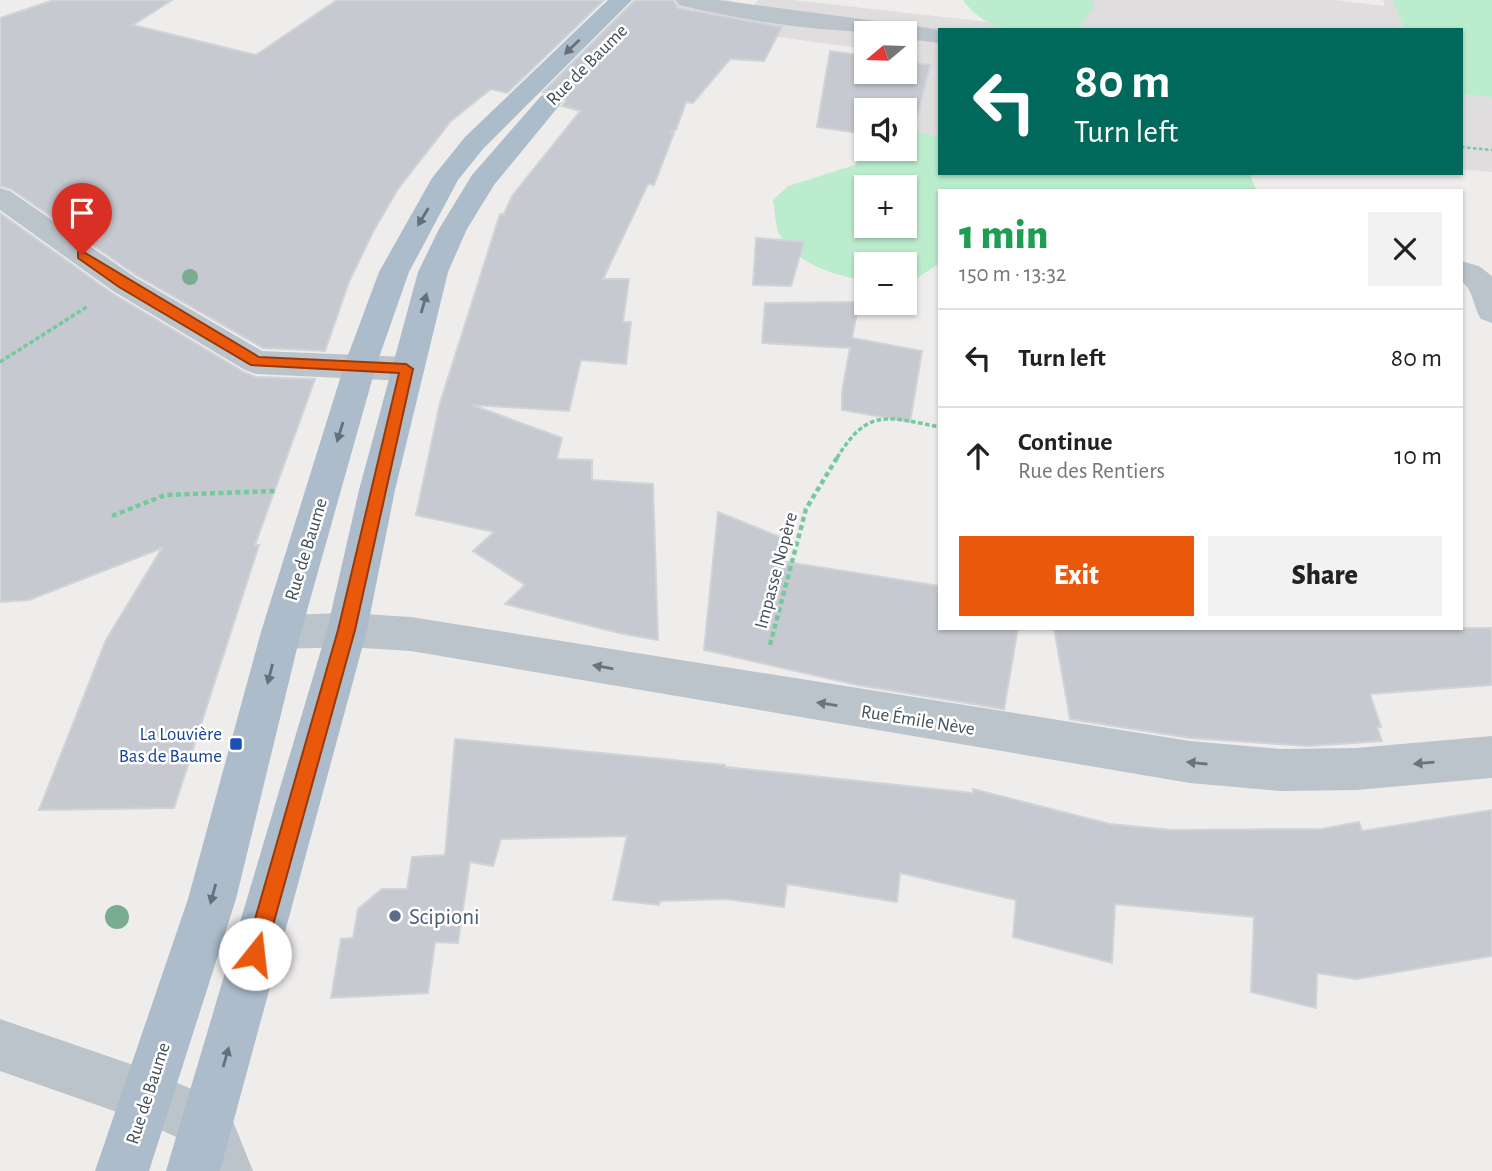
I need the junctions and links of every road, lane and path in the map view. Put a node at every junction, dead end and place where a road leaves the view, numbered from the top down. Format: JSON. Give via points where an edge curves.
{"nodes":[{"id":1,"x":687,"y":0,"type":"edge"},
{"id":2,"x":634,"y":2,"type":"edge"},
{"id":3,"x":938,"y":36,"type":"edge"},
{"id":4,"x":1463,"y":147,"type":"edge"},
{"id":5,"x":1492,"y":150,"type":"edge"},
{"id":6,"x":0,"y":197,"type":"edge"},
{"id":7,"x":1463,"y":272,"type":"edge"},
{"id":8,"x":124,"y":284,"type":"junction"},
{"id":9,"x":1492,"y":312,"type":"edge"},
{"id":10,"x":0,"y":362,"type":"edge"},
{"id":11,"x":360,"y":366,"type":"junction"},
{"id":12,"x":406,"y":369,"type":"junction"},
{"id":13,"x":938,"y":427,"type":"edge"},
{"id":14,"x":323,"y":490,"type":"junction"},
{"id":15,"x":112,"y":516,"type":"dead end"},
{"id":16,"x":347,"y":630,"type":"junction"},
{"id":17,"x":281,"y":632,"type":"junction"},
{"id":18,"x":757,"y":693,"type":"junction"},
{"id":19,"x":1492,"y":757,"type":"edge"},
{"id":20,"x":0,"y":1045,"type":"edge"},
{"id":21,"x":145,"y":1095,"type":"junction"},
{"id":22,"x":200,"y":1147,"type":"edge"},
{"id":23,"x":122,"y":1171,"type":"edge"},
{"id":24,"x":226,"y":1171,"type":"edge"}],
"edges":[{"from":1,"to":3,"type":"street","via":[[746,13]]},
{"from":2,"to":11,"type":"main road","name":"Rue de Baume","one_way":true,"via":[[513,103],[446,178],[394,272]]},
{"from":12,"to":2,"type":"main road","name":"Rue de Baume","one_way":true,"via":[[433,272],[482,181]]},
{"from":4,"to":5,"type":"path"},
{"from":6,"to":8,"type":"street"},
{"from":7,"to":9,"type":"street","via":[[1481,280]]},
{"from":8,"to":10,"type":"path"},
{"from":8,"to":11,"type":"street","via":[[256,362]]},
{"from":11,"to":12,"type":"street"},
{"from":11,"to":14,"type":"main road","name":"Rue de Baume","one_way":true},
{"from":12,"to":16,"type":"main road","name":"Rue de Baume"},
{"from":13,"to":18,"type":"path","name":"Impasse Nopère","via":[[878,417],[852,433],[806,509]]},
{"from":14,"to":15,"type":"path","via":[[187,492],[165,495]]},
{"from":14,"to":17,"type":"main road","name":"Rue de Baume"},
{"from":16,"to":17,"type":"street","name":"Rue Émile Nève"},
{"from":18,"to":16,"type":"street","name":"Rue Émile Nève","one_way":true,"via":[[411,634]]},
{"from":22,"to":16,"type":"main road","name":"Rue de Baume","one_way":true},
{"from":17,"to":21,"type":"main road","name":"Rue de Baume","one_way":true,"via":[[212,899]]},
{"from":19,"to":18,"type":"street","name":"Rue Émile Nève","one_way":true,"via":[[1356,769],[1280,770],[1190,762]]},
{"from":20,"to":21,"type":"street"},
{"from":21,"to":22,"type":"street"},
{"from":21,"to":23,"type":"main road","name":"Rue de Baume"},
{"from":22,"to":24,"type":"street"}]}
